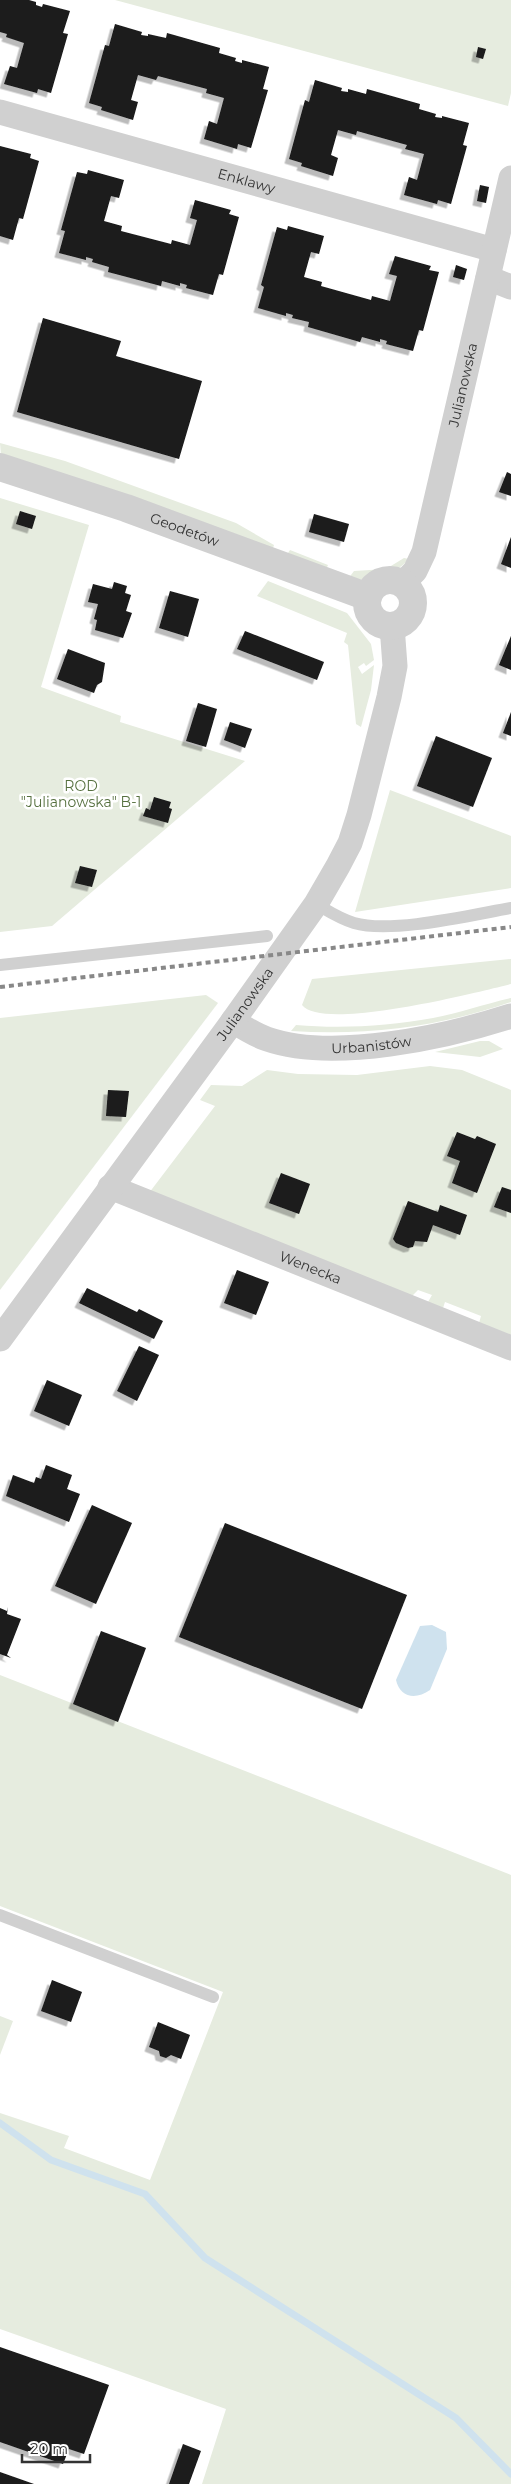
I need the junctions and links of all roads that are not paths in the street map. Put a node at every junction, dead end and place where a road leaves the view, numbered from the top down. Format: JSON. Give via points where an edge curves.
{"nodes":[{"id":1,"x":0,"y":112,"type":"edge"},
{"id":2,"x":511,"y":178,"type":"edge"},
{"id":3,"x":494,"y":250,"type":"junction"},
{"id":4,"x":488,"y":278,"type":"junction"},
{"id":5,"x":511,"y":287,"type":"edge"},
{"id":6,"x":0,"y":467,"type":"edge"},
{"id":7,"x":402,"y":584,"type":"junction"},
{"id":8,"x":368,"y":597,"type":"junction"},
{"id":9,"x":392,"y":626,"type":"junction"},
{"id":10,"x":316,"y":904,"type":"junction"},
{"id":11,"x":511,"y":908,"type":"edge"},
{"id":12,"x":267,"y":936,"type":"dead end"},
{"id":13,"x":0,"y":965,"type":"edge"},
{"id":14,"x":511,"y":1016,"type":"edge"},
{"id":15,"x":233,"y":1021,"type":"junction"},
{"id":16,"x":110,"y":1187,"type":"junction"},
{"id":17,"x":0,"y":1339,"type":"edge"},
{"id":18,"x":511,"y":1348,"type":"edge"},
{"id":19,"x":0,"y":1915,"type":"edge"},
{"id":20,"x":214,"y":1997,"type":"dead end"}],
"edges":[{"from":1,"to":3,"type":"street","name":"Enklawy"},
{"from":2,"to":3,"type":"street","name":"Julianowska"},
{"from":3,"to":4,"type":"street","name":"Julianowska"},
{"from":4,"to":5,"type":"street"},
{"from":4,"to":7,"type":"street","name":"Julianowska","via":[[424,552],[415,571]]},
{"from":6,"to":8,"type":"street","name":"Geodetów","via":[[126,508]]},
{"from":7,"to":8,"type":"street","via":[[382,582]]},
{"from":7,"to":9,"type":"street","via":[[411,594],[412,608],[405,620]]},
{"from":8,"to":9,"type":"street","via":[[373,617]]},
{"from":9,"to":10,"type":"street","name":"Julianowska","via":[[395,650],[392,680],[359,815],[350,843]]},
{"from":10,"to":11,"type":"lane","via":[[355,923],[371,926],[420,923]]},
{"from":10,"to":15,"type":"street","name":"Julianowska"},
{"from":12,"to":13,"type":"lane"},
{"from":14,"to":15,"type":"street","name":"Urbanistów","via":[[420,1040],[339,1047],[286,1044],[254,1034]]},
{"from":15,"to":16,"type":"street","name":"Julianowska"},
{"from":16,"to":17,"type":"street","name":"Julianowska"},
{"from":16,"to":18,"type":"street","name":"Wenecka"},
{"from":19,"to":20,"type":"lane"}]}
